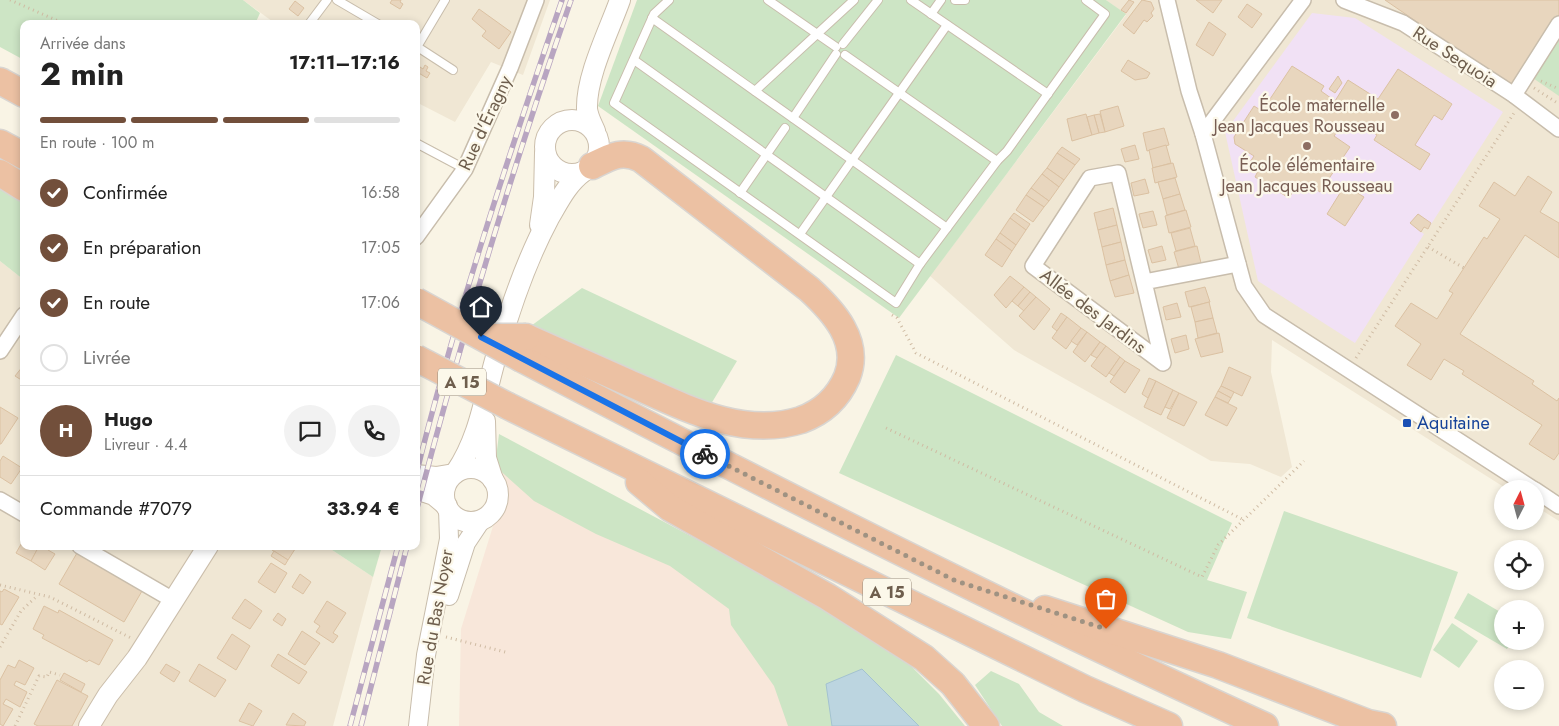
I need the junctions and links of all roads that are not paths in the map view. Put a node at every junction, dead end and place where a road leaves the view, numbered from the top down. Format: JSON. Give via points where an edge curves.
{"nodes":[{"id":1,"x":327,"y":0,"type":"edge"},
{"id":2,"x":337,"y":0,"type":"edge"},
{"id":3,"x":445,"y":0,"type":"edge"},
{"id":4,"x":536,"y":0,"type":"edge"},
{"id":5,"x":620,"y":0,"type":"edge"},
{"id":6,"x":668,"y":0,"type":"edge"},
{"id":7,"x":768,"y":0,"type":"edge"},
{"id":8,"x":854,"y":0,"type":"edge"},
{"id":9,"x":878,"y":0,"type":"edge"},
{"id":10,"x":912,"y":0,"type":"edge"},
{"id":11,"x":941,"y":0,"type":"edge"},
{"id":12,"x":955,"y":0,"type":"edge"},
{"id":13,"x":965,"y":0,"type":"edge"},
{"id":14,"x":1086,"y":0,"type":"edge"},
{"id":15,"x":1167,"y":0,"type":"edge"},
{"id":16,"x":1303,"y":0,"type":"edge"},
{"id":17,"x":1344,"y":0,"type":"edge"},
{"id":18,"x":931,"y":14,"type":"junction"},
{"id":19,"x":652,"y":18,"type":"junction"},
{"id":20,"x":311,"y":20,"type":"edge"},
{"id":21,"x":371,"y":20,"type":"edge"},
{"id":22,"x":1559,"y":24,"type":"edge"},
{"id":23,"x":947,"y":25,"type":"junction"},
{"id":24,"x":817,"y":34,"type":"junction"},
{"id":25,"x":420,"y":40,"type":"edge"},
{"id":26,"x":838,"y":48,"type":"junction"},
{"id":27,"x":420,"y":49,"type":"edge"},
{"id":28,"x":634,"y":60,"type":"junction"},
{"id":29,"x":453,"y":70,"type":"dead end"},
{"id":30,"x":593,"y":75,"type":"junction"},
{"id":31,"x":0,"y":82,"type":"edge"},
{"id":32,"x":756,"y":91,"type":"junction"},
{"id":33,"x":20,"y":92,"type":"edge"},
{"id":34,"x":900,"y":93,"type":"junction"},
{"id":35,"x":1048,"y":94,"type":"junction"},
{"id":36,"x":1517,"y":99,"type":"junction"},
{"id":37,"x":792,"y":118,"type":"junction"},
{"id":38,"x":556,"y":125,"type":"junction"},
{"id":39,"x":785,"y":128,"type":"dead end"},
{"id":40,"x":1559,"y":128,"type":"edge"},
{"id":41,"x":595,"y":132,"type":"junction"},
{"id":42,"x":1203,"y":134,"type":"junction"},
{"id":43,"x":0,"y":143,"type":"edge"},
{"id":44,"x":420,"y":145,"type":"edge"},
{"id":45,"x":545,"y":153,"type":"junction"},
{"id":46,"x":20,"y":154,"type":"edge"},
{"id":47,"x":767,"y":154,"type":"junction"},
{"id":48,"x":852,"y":160,"type":"junction"},
{"id":49,"x":997,"y":161,"type":"junction"},
{"id":50,"x":465,"y":169,"type":"junction"},
{"id":51,"x":587,"y":169,"type":"junction"},
{"id":52,"x":0,"y":173,"type":"edge"},
{"id":53,"x":20,"y":186,"type":"edge"},
{"id":54,"x":740,"y":193,"type":"junction"},
{"id":55,"x":826,"y":197,"type":"junction"},
{"id":56,"x":947,"y":228,"type":"junction"},
{"id":57,"x":420,"y":231,"type":"edge"},
{"id":58,"x":800,"y":234,"type":"junction"},
{"id":59,"x":537,"y":240,"type":"junction"},
{"id":60,"x":920,"y":264,"type":"junction"},
{"id":61,"x":1238,"y":264,"type":"junction"},
{"id":62,"x":1144,"y":282,"type":"junction"},
{"id":63,"x":420,"y":303,"type":"edge"},
{"id":64,"x":20,"y":320,"type":"edge"},
{"id":65,"x":524,"y":348,"type":"junction"},
{"id":66,"x":0,"y":351,"type":"edge"},
{"id":67,"x":420,"y":360,"type":"edge"},
{"id":68,"x":497,"y":404,"type":"junction"},
{"id":69,"x":606,"y":455,"type":"junction"},
{"id":70,"x":455,"y":473,"type":"junction"},
{"id":71,"x":420,"y":475,"type":"edge"},
{"id":72,"x":493,"y":480,"type":"junction"},
{"id":73,"x":1519,"y":480,"type":"edge"},
{"id":74,"x":420,"y":490,"type":"edge"},
{"id":75,"x":1544,"y":496,"type":"edge"},
{"id":76,"x":0,"y":500,"type":"edge"},
{"id":77,"x":1559,"y":506,"type":"edge"},
{"id":78,"x":447,"y":508,"type":"junction"},
{"id":79,"x":20,"y":512,"type":"edge"},
{"id":80,"x":482,"y":519,"type":"junction"},
{"id":81,"x":87,"y":550,"type":"edge"},
{"id":82,"x":205,"y":550,"type":"edge"},
{"id":83,"x":956,"y":581,"type":"junction"},
{"id":84,"x":173,"y":600,"type":"junction"},
{"id":85,"x":89,"y":726,"type":"edge"},
{"id":86,"x":418,"y":726,"type":"edge"},
{"id":87,"x":429,"y":726,"type":"edge"},
{"id":88,"x":986,"y":726,"type":"edge"},
{"id":89,"x":1169,"y":726,"type":"edge"},
{"id":90,"x":1264,"y":726,"type":"edge"},
{"id":91,"x":1383,"y":726,"type":"edge"}],
"edges":[{"from":1,"to":20,"type":"lane"},
{"from":2,"to":21,"type":"lane"},
{"from":3,"to":25,"type":"lane"},
{"from":4,"to":50,"type":"street","name":"Rue d'Éragny"},
{"from":5,"to":30,"type":"main road"},
{"from":6,"to":19,"type":"lane"},
{"from":7,"to":24,"type":"lane"},
{"from":8,"to":24,"type":"lane"},
{"from":9,"to":26,"type":"lane"},
{"from":10,"to":18,"type":"lane"},
{"from":11,"to":18,"type":"lane"},
{"from":12,"to":13,"type":"lane"},
{"from":14,"to":35,"type":"lane","via":[[1105,14]]},
{"from":15,"to":42,"type":"street","via":[[1189,92]]},
{"from":16,"to":42,"type":"street"},
{"from":17,"to":36,"type":"street","name":"Rue Sequoia","via":[[1403,23]]},
{"from":18,"to":23,"type":"lane"},
{"from":19,"to":28,"type":"lane"},
{"from":19,"to":32,"type":"lane"},
{"from":22,"to":36,"type":"street","via":[[1523,81]]},
{"from":23,"to":34,"type":"lane"},
{"from":23,"to":35,"type":"lane"},
{"from":24,"to":26,"type":"lane"},
{"from":24,"to":32,"type":"lane"},
{"from":26,"to":34,"type":"lane","via":[[839,56],[845,54]]},
{"from":26,"to":37,"type":"lane"},
{"from":27,"to":29,"type":"lane"},
{"from":28,"to":47,"type":"lane"},
{"from":28,"to":54,"type":"lane","via":[[614,103]]},
{"from":30,"to":38,"type":"main road"},
{"from":30,"to":41,"type":"main road","via":[[587,107]]},
{"from":31,"to":33,"type":"highway"},
{"from":32,"to":37,"type":"lane"},
{"from":34,"to":48,"type":"lane"},
{"from":34,"to":49,"type":"lane"},
{"from":35,"to":49,"type":"lane"},
{"from":36,"to":40,"type":"street","name":"Rue Sequoia"},
{"from":37,"to":48,"type":"lane"},
{"from":38,"to":41,"type":"main road","via":[[566,120],[577,120]]},
{"from":38,"to":45,"type":"main road","via":[[546,137]]},
{"from":39,"to":47,"type":"lane"},
{"from":41,"to":51,"type":"main road","via":[[599,152]]},
{"from":42,"to":61,"type":"street"},
{"from":43,"to":46,"type":"highway"},
{"from":44,"to":50,"type":"lane"},
{"from":45,"to":51,"type":"main road","via":[[549,163],[562,173],[572,175]]},
{"from":45,"to":59,"type":"main road","via":[[544,197]]},
{"from":47,"to":54,"type":"lane"},
{"from":47,"to":55,"type":"lane"},
{"from":48,"to":55,"type":"lane"},
{"from":48,"to":56,"type":"lane"},
{"from":49,"to":56,"type":"lane"},
{"from":50,"to":57,"type":"street","name":"Rue d'Éragny"},
{"from":51,"to":59,"type":"main road","via":[[569,186]]},
{"from":51,"to":65,"type":"highway","via":[[618,154],[628,154],[641,160],[809,289],[831,309],[846,333],[850,347],[848,374],[833,400],[810,417],[781,425],[762,426],[739,424],[687,408]]},
{"from":52,"to":53,"type":"highway"},
{"from":54,"to":58,"type":"lane"},
{"from":55,"to":58,"type":"lane"},
{"from":55,"to":60,"type":"lane"},
{"from":56,"to":60,"type":"lane"},
{"from":58,"to":60,"type":"lane","via":[[896,303]]},
{"from":59,"to":68,"type":"main road","via":[[497,350]]},
{"from":61,"to":62,"type":"street"},
{"from":61,"to":73,"type":"street","via":[[1244,286],[1264,316]]},
{"from":62,"to":62,"type":"street","name":"Allée des Jardins","via":[[1118,173],[1090,178],[1033,266],[1163,363]]},
{"from":63,"to":65,"type":"highway","number":"A 15","bridge":true,"via":[[481,337]]},
{"from":64,"to":66,"type":"street"},
{"from":65,"to":83,"type":"highway","number":"A 15","via":[[753,479]]},
{"from":67,"to":68,"type":"highway","number":"A 15","bridge":true},
{"from":68,"to":69,"type":"highway","number":"A 15"},
{"from":68,"to":70,"type":"main road"},
{"from":68,"to":72,"type":"main road","via":[[486,458]]},
{"from":69,"to":88,"type":"highway","via":[[670,508],[828,597],[924,658],[953,684]]},
{"from":69,"to":89,"type":"highway","number":"A 15","via":[[1085,689]]},
{"from":70,"to":71,"type":"main road","via":[[436,477]]},
{"from":70,"to":72,"type":"main road","via":[[476,468]]},
{"from":70,"to":78,"type":"main road","via":[[445,489]]},
{"from":72,"to":80,"type":"main road","via":[[498,490],[497,502]]},
{"from":74,"to":78,"type":"main road","via":[[434,495]]},
{"from":75,"to":77,"type":"street"},
{"from":76,"to":79,"type":"street"},
{"from":78,"to":80,"type":"main road","via":[[462,520]]},
{"from":78,"to":86,"type":"street","name":"Rue du Bas Noyer","via":[[449,539],[426,655]]},
{"from":80,"to":87,"type":"street","name":"Rue du Bas Noyer","via":[[466,543],[445,611],[435,657]]},
{"from":81,"to":84,"type":"street"},
{"from":82,"to":84,"type":"main road"},
{"from":83,"to":90,"type":"highway","number":"A 15"},
{"from":83,"to":91,"type":"highway","via":[[1218,665]]},
{"from":84,"to":85,"type":"main road"}]}
